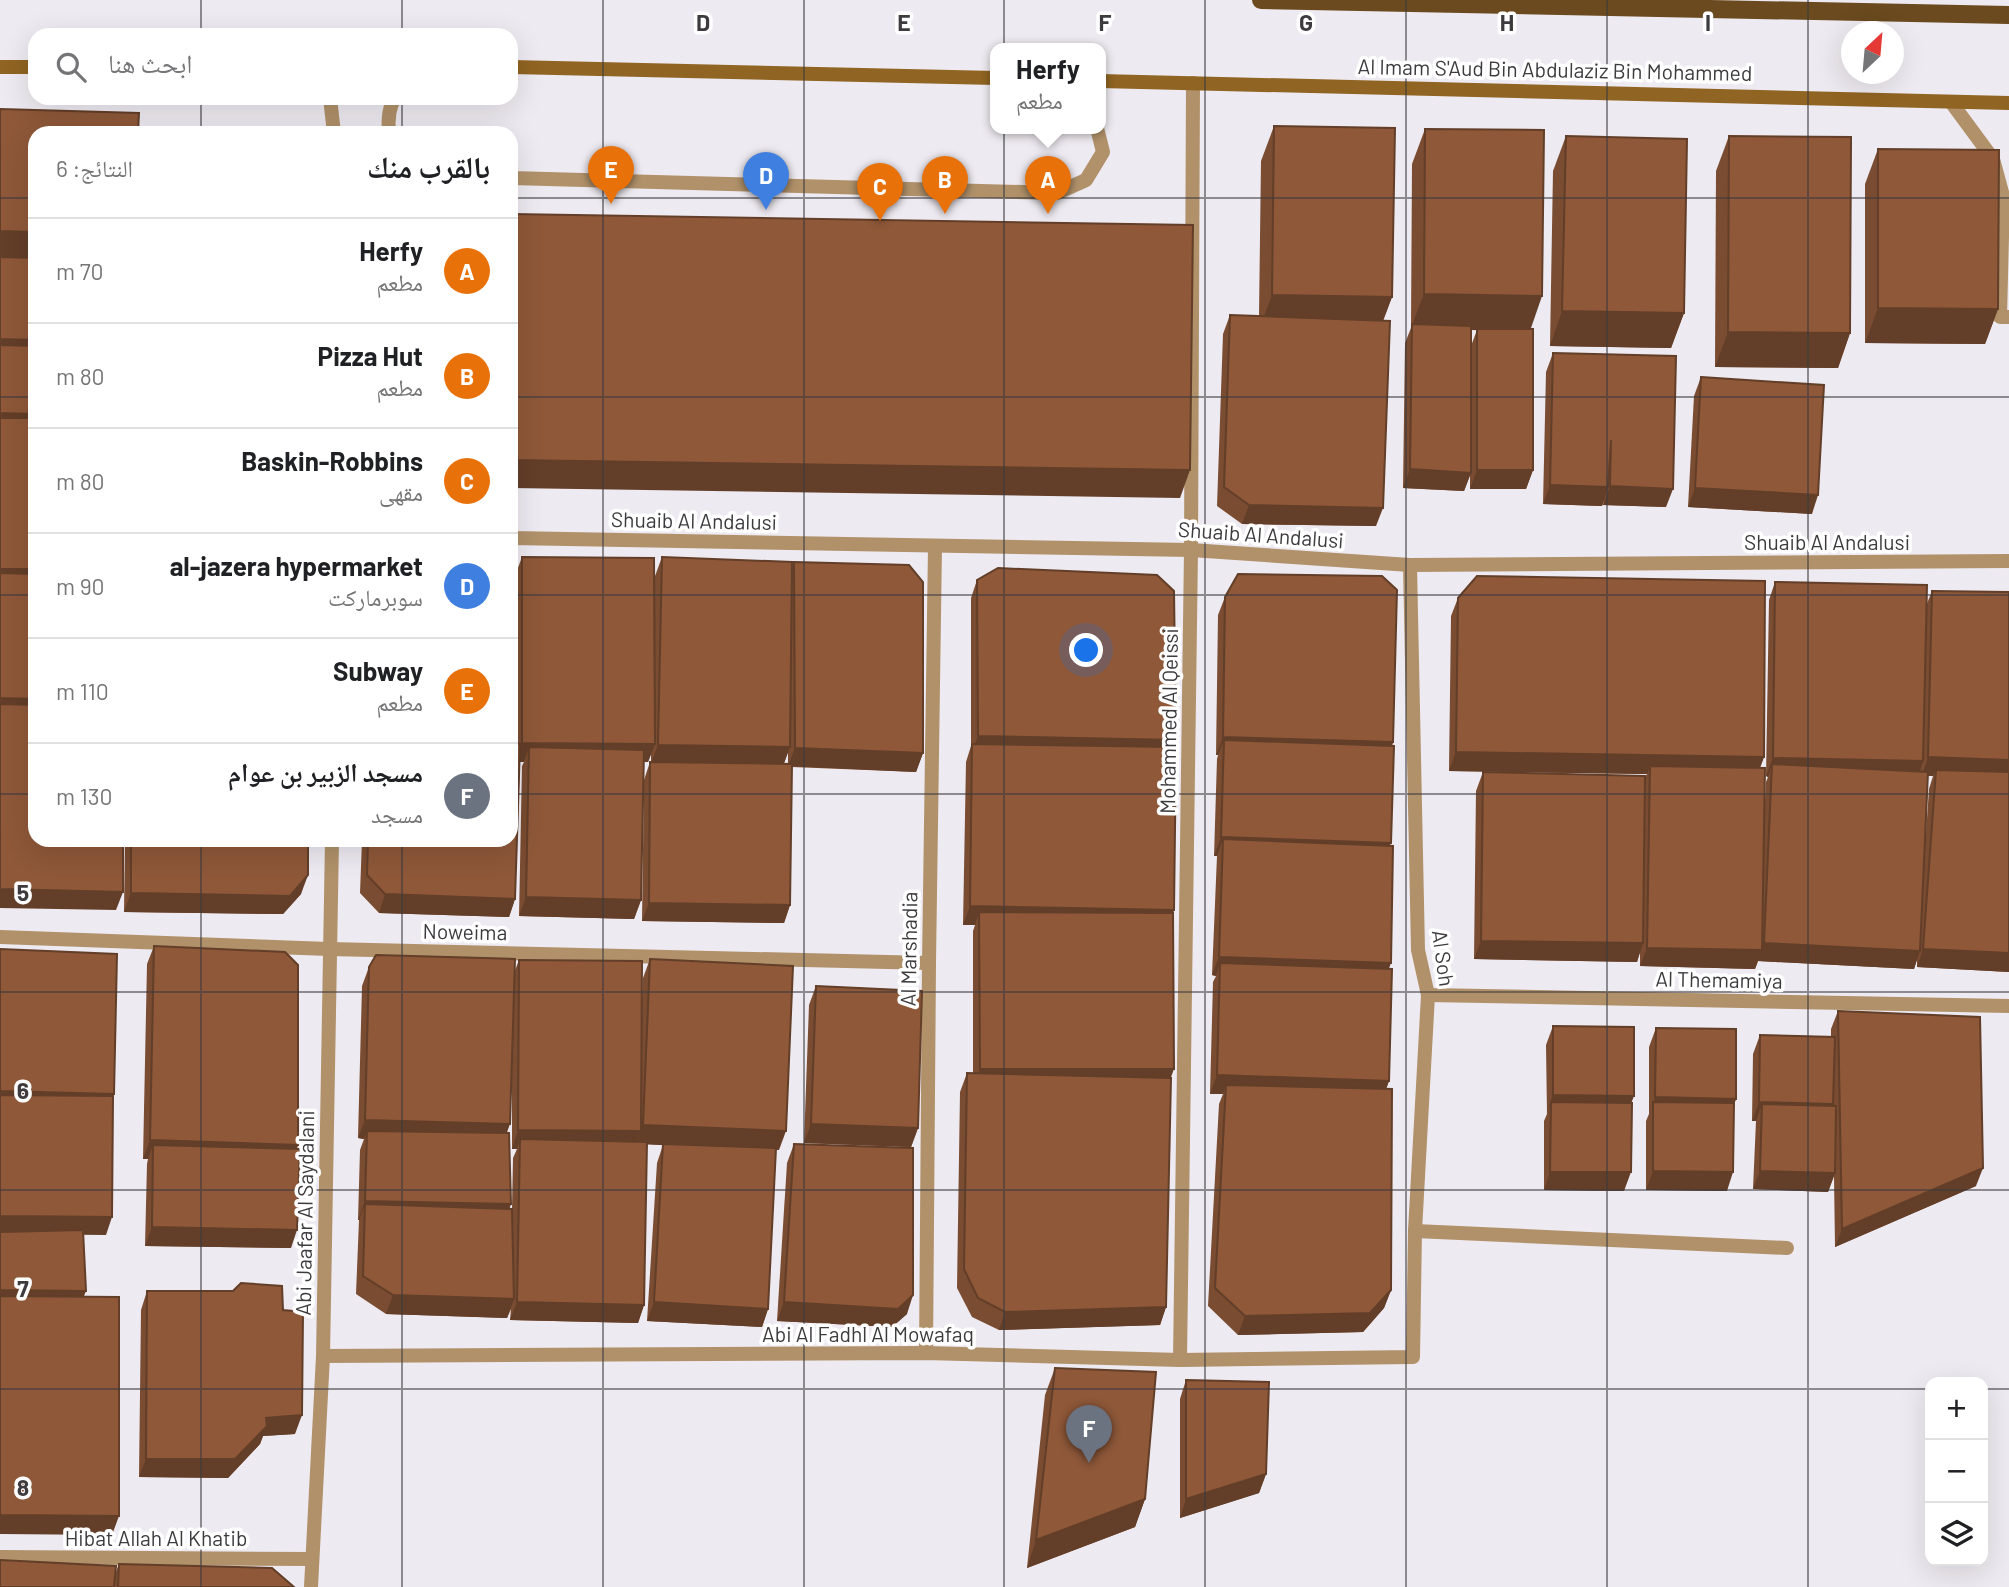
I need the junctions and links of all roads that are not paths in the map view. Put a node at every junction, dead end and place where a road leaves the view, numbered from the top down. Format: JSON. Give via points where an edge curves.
{"nodes":[{"id":1,"x":1261,"y":0,"type":"edge"},
{"id":2,"x":2009,"y":15,"type":"edge"},
{"id":3,"x":28,"y":66,"type":"edge"},
{"id":4,"x":0,"y":67,"type":"edge"},
{"id":5,"x":518,"y":67,"type":"edge"},
{"id":6,"x":990,"y":78,"type":"edge"},
{"id":7,"x":1106,"y":81,"type":"edge"},
{"id":8,"x":1193,"y":83,"type":"junction"},
{"id":9,"x":1951,"y":102,"type":"junction"},
{"id":10,"x":2009,"y":103,"type":"edge"},
{"id":11,"x":331,"y":105,"type":"edge"},
{"id":12,"x":393,"y":105,"type":"edge"},
{"id":13,"x":333,"y":126,"type":"edge"},
{"id":14,"x":389,"y":126,"type":"edge"},
{"id":15,"x":1098,"y":134,"type":"edge"},
{"id":16,"x":518,"y":178,"type":"edge"},
{"id":17,"x":2009,"y":317,"type":"edge"},
{"id":18,"x":518,"y":538,"type":"edge"},
{"id":19,"x":935,"y":546,"type":"junction"},
{"id":20,"x":1191,"y":550,"type":"junction"},
{"id":21,"x":2009,"y":561,"type":"edge"},
{"id":22,"x":1410,"y":565,"type":"junction"},
{"id":23,"x":332,"y":847,"type":"edge"},
{"id":24,"x":0,"y":937,"type":"edge"},
{"id":25,"x":329,"y":948,"type":"junction"},
{"id":26,"x":929,"y":963,"type":"junction"},
{"id":27,"x":1428,"y":995,"type":"junction"},
{"id":28,"x":2009,"y":1006,"type":"edge"},
{"id":29,"x":1415,"y":1231,"type":"junction"},
{"id":30,"x":1787,"y":1248,"type":"dead end"},
{"id":31,"x":926,"y":1353,"type":"junction"},
{"id":32,"x":323,"y":1356,"type":"junction"},
{"id":33,"x":1413,"y":1357,"type":"joint"},
{"id":34,"x":1180,"y":1360,"type":"junction"},
{"id":35,"x":0,"y":1557,"type":"edge"},
{"id":36,"x":312,"y":1559,"type":"junction"},
{"id":37,"x":311,"y":1587,"type":"edge"}],
"edges":[{"from":1,"to":2,"type":"main road"},
{"from":3,"to":4,"type":"street"},
{"from":5,"to":6,"type":"street"},
{"from":7,"to":8,"type":"street","name":"Al Imam S'Aud Bin Abdulaziz Bin Mohammed"},
{"from":8,"to":9,"type":"street","name":"Al Imam S'Aud Bin Abdulaziz Bin Mohammed"},
{"from":8,"to":20,"type":"street","name":"Mohammed Al Qeissi"},
{"from":9,"to":10,"type":"street","name":"Al Imam S'Aud Bin Abdulaziz Bin Mohammed"},
{"from":9,"to":17,"type":"street","via":[[1993,159],[2003,196],[2000,317]]},
{"from":11,"to":13,"type":"street"},
{"from":12,"to":14,"type":"street"},
{"from":15,"to":16,"type":"street","via":[[1103,152],[1086,180],[1057,193]]},
{"from":18,"to":19,"type":"street","name":"Shuaib Al Andalusi"},
{"from":19,"to":20,"type":"street","name":"Shuaib Al Andalusi"},
{"from":19,"to":26,"type":"street","name":"Al Marshadia"},
{"from":20,"to":22,"type":"street","name":"Shuaib Al Andalusi"},
{"from":20,"to":34,"type":"street","name":"Mohammed Al Qeissi"},
{"from":21,"to":22,"type":"street","name":"Shuaib Al Andalusi"},
{"from":22,"to":27,"type":"street","name":"Al Soh","via":[[1418,950]]},
{"from":23,"to":25,"type":"street","name":"Abi Jaafar Al Saydalani"},
{"from":24,"to":25,"type":"street","name":"Noweima"},
{"from":25,"to":26,"type":"street","name":"Noweima"},
{"from":25,"to":32,"type":"street","name":"Abi Jaafar Al Saydalani"},
{"from":26,"to":31,"type":"street","name":"Al Marshadia"},
{"from":27,"to":28,"type":"street","name":"Al Themamiya"},
{"from":27,"to":29,"type":"street","name":"Al Soh"},
{"from":29,"to":30,"type":"street"},
{"from":29,"to":33,"type":"street","name":"Al Soh"},
{"from":31,"to":32,"type":"street","name":"Abi Al Fadhl Al Mowafaq"},
{"from":31,"to":34,"type":"street","name":"Abi Al Fadhl Al Mowafaq"},
{"from":32,"to":36,"type":"street","name":"Abi Jaafar Al Saydalani"},
{"from":33,"to":34,"type":"street","name":"Abi Al Fadhl Al Mowafaq"},
{"from":35,"to":36,"type":"street","name":"Hibat Allah Al Khatib"},
{"from":36,"to":37,"type":"street","name":"Abi Jaafar Al Saydalani"}]}
